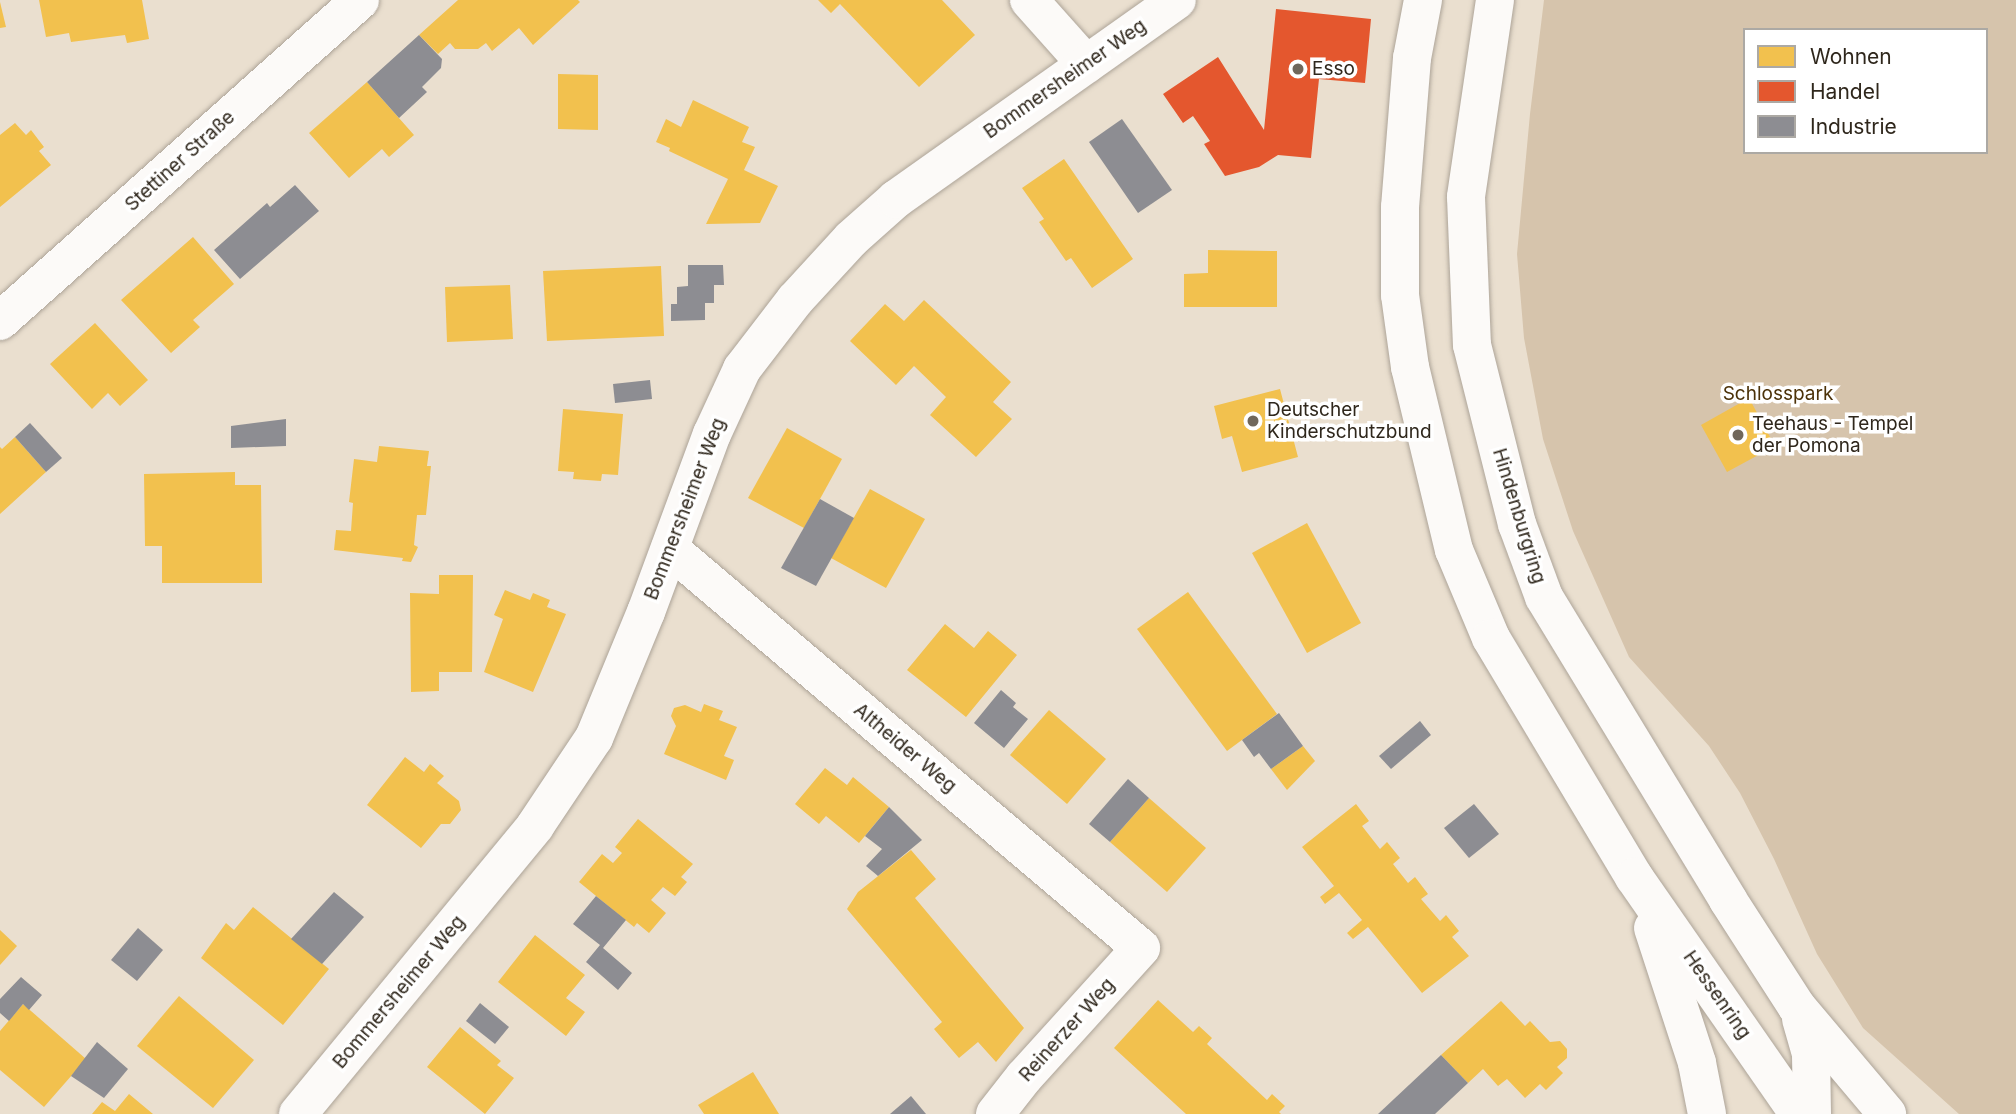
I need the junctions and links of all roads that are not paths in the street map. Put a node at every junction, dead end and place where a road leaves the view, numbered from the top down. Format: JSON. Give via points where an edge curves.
{"nodes":[{"id":1,"x":360,"y":0,"type":"edge"},
{"id":2,"x":1029,"y":0,"type":"edge"},
{"id":3,"x":1177,"y":0,"type":"edge"},
{"id":4,"x":1495,"y":1,"type":"edge"},
{"id":5,"x":1419,"y":6,"type":"edge"},
{"id":6,"x":1086,"y":64,"type":"junction"},
{"id":7,"x":0,"y":321,"type":"edge"},
{"id":8,"x":670,"y":549,"type":"junction"},
{"id":9,"x":1634,"y":877,"type":"junction"},
{"id":10,"x":1141,"y":948,"type":"joint"},
{"id":11,"x":1797,"y":1007,"type":"junction"},
{"id":12,"x":298,"y":1114,"type":"edge"},
{"id":13,"x":995,"y":1114,"type":"edge"},
{"id":14,"x":1707,"y":1114,"type":"edge"},
{"id":15,"x":1799,"y":1114,"type":"edge"},
{"id":16,"x":1812,"y":1114,"type":"edge"},
{"id":17,"x":1886,"y":1114,"type":"edge"}],
"edges":[{"from":1,"to":7,"type":"street","name":"Stettiner Straße"},
{"from":2,"to":6,"type":"street"},
{"from":3,"to":6,"type":"street","name":"Bommersheimer Weg"},
{"from":4,"to":11,"type":"street","name":"Hindenburgring","via":[[1466,197],[1472,345],[1517,524],[1544,597]]},
{"from":5,"to":9,"type":"street","via":[[1401,207],[1400,295],[1425,433],[1454,550],[1491,638]]},
{"from":6,"to":8,"type":"street","name":"Bommersheimer Weg","via":[[895,199],[795,300],[743,369],[712,434]]},
{"from":8,"to":10,"type":"street","name":"Altheider Weg"},
{"from":8,"to":12,"type":"street","name":"Bommersheimer Weg","via":[[594,738],[558,795]]},
{"from":9,"to":14,"type":"street","via":[[1668,968],[1697,1063]]},
{"from":9,"to":15,"type":"street","name":"Hessenring"},
{"from":10,"to":13,"type":"street","name":"Reinerzer Weg"},
{"from":11,"to":16,"type":"street","via":[[1811,1055]]},
{"from":11,"to":17,"type":"street"}]}
